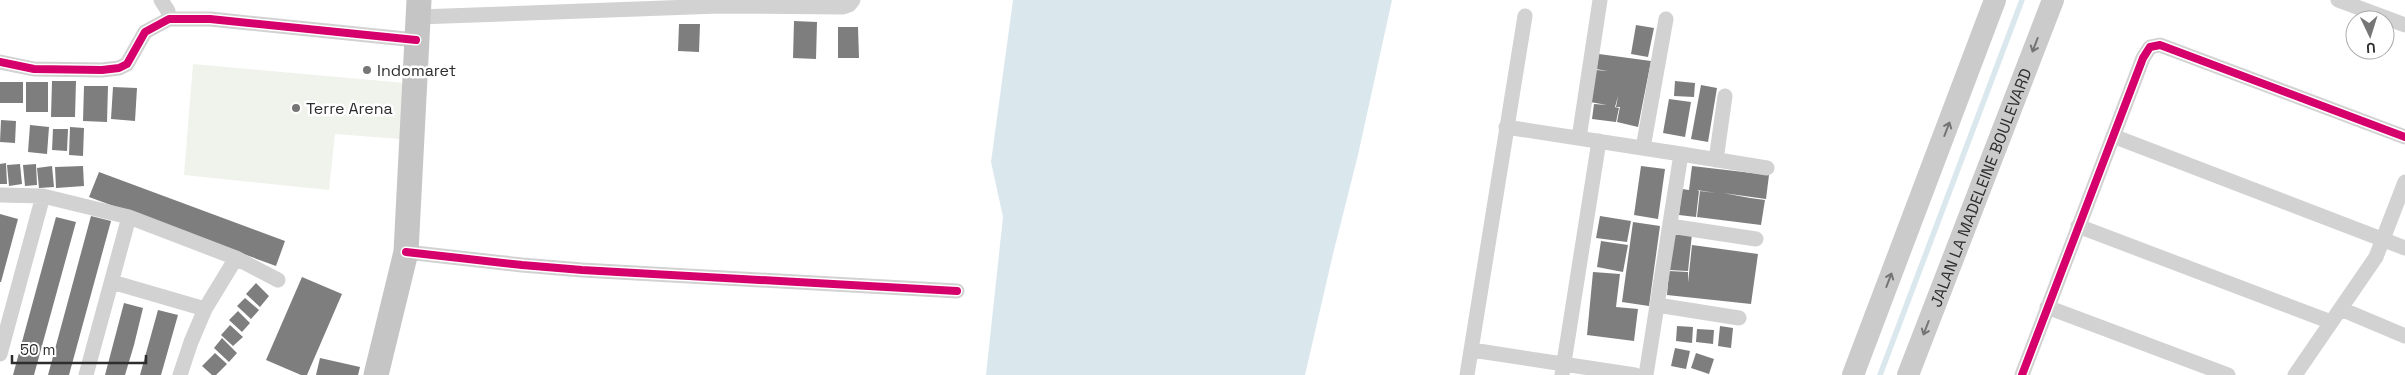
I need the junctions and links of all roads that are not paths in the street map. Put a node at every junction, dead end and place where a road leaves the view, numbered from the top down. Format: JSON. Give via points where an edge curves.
{"nodes":[{"id":1,"x":161,"y":0,"type":"edge"},
{"id":2,"x":853,"y":0,"type":"edge"},
{"id":3,"x":1600,"y":0,"type":"edge"},
{"id":4,"x":1996,"y":0,"type":"edge"},
{"id":5,"x":2053,"y":0,"type":"edge"},
{"id":6,"x":2338,"y":0,"type":"edge"},
{"id":7,"x":1525,"y":16,"type":"dead end"},
{"id":8,"x":169,"y":18,"type":"junction"},
{"id":9,"x":418,"y":19,"type":"edge"},
{"id":10,"x":1666,"y":19,"type":"dead end"},
{"id":11,"x":2405,"y":25,"type":"edge"},
{"id":12,"x":0,"y":62,"type":"edge"},
{"id":13,"x":1724,"y":96,"type":"dead end"},
{"id":14,"x":1506,"y":127,"type":"junction"},
{"id":15,"x":2113,"y":136,"type":"junction"},
{"id":16,"x":2405,"y":137,"type":"edge"},
{"id":17,"x":1579,"y":138,"type":"junction"},
{"id":18,"x":1599,"y":142,"type":"junction"},
{"id":19,"x":1643,"y":148,"type":"junction"},
{"id":20,"x":1680,"y":154,"type":"junction"},
{"id":21,"x":1716,"y":160,"type":"junction"},
{"id":22,"x":1767,"y":168,"type":"dead end"},
{"id":23,"x":2405,"y":182,"type":"edge"},
{"id":24,"x":0,"y":195,"type":"edge"},
{"id":25,"x":43,"y":196,"type":"junction"},
{"id":26,"x":129,"y":217,"type":"junction"},
{"id":27,"x":1670,"y":226,"type":"junction"},
{"id":28,"x":2078,"y":226,"type":"junction"},
{"id":29,"x":1756,"y":239,"type":"dead end"},
{"id":30,"x":2383,"y":239,"type":"junction"},
{"id":31,"x":2405,"y":248,"type":"edge"},
{"id":32,"x":406,"y":252,"type":"junction"},
{"id":33,"x":236,"y":258,"type":"junction"},
{"id":34,"x":278,"y":280,"type":"dead end"},
{"id":35,"x":112,"y":282,"type":"junction"},
{"id":36,"x":957,"y":291,"type":"dead end"},
{"id":37,"x":1657,"y":305,"type":"junction"},
{"id":38,"x":2047,"y":308,"type":"junction"},
{"id":39,"x":205,"y":309,"type":"junction"},
{"id":40,"x":2340,"y":309,"type":"junction"},
{"id":41,"x":1740,"y":318,"type":"dead end"},
{"id":42,"x":2331,"y":322,"type":"junction"},
{"id":43,"x":2405,"y":336,"type":"edge"},
{"id":44,"x":1472,"y":350,"type":"junction"},
{"id":45,"x":0,"y":354,"type":"edge"},
{"id":46,"x":1563,"y":369,"type":"edge"},
{"id":47,"x":86,"y":375,"type":"edge"},
{"id":48,"x":180,"y":375,"type":"edge"},
{"id":49,"x":376,"y":375,"type":"edge"},
{"id":50,"x":1468,"y":375,"type":"edge"},
{"id":51,"x":1635,"y":375,"type":"edge"},
{"id":52,"x":1646,"y":375,"type":"edge"},
{"id":53,"x":1853,"y":375,"type":"edge"},
{"id":54,"x":1908,"y":375,"type":"edge"},
{"id":55,"x":2022,"y":375,"type":"edge"},
{"id":56,"x":2228,"y":375,"type":"edge"},
{"id":57,"x":2295,"y":375,"type":"edge"}],
"edges":[{"from":1,"to":8,"type":"street"},
{"from":2,"to":9,"type":"street","via":[[842,7],[719,6]]},
{"from":3,"to":17,"type":"street"},
{"from":53,"to":4,"type":"street","one_way":true},
{"from":5,"to":54,"type":"street","name":"JALAN LA MADELEINE BOULEVARD","one_way":true},
{"from":6,"to":11,"type":"street"},
{"from":7,"to":14,"type":"street"},
{"from":8,"to":9,"type":"street"},
{"from":8,"to":12,"type":"street","via":[[145,32],[127,64],[119,68],[34,69]]},
{"from":9,"to":32,"type":"main road"},
{"from":10,"to":19,"type":"street"},
{"from":13,"to":21,"type":"street"},
{"from":14,"to":17,"type":"street"},
{"from":14,"to":44,"type":"street"},
{"from":15,"to":16,"type":"street","via":[[2143,58],[2150,47],[2160,45]]},
{"from":15,"to":28,"type":"street"},
{"from":15,"to":30,"type":"street"},
{"from":17,"to":18,"type":"street"},
{"from":18,"to":19,"type":"street"},
{"from":18,"to":46,"type":"street"},
{"from":19,"to":20,"type":"street"},
{"from":20,"to":21,"type":"street"},
{"from":20,"to":27,"type":"street"},
{"from":21,"to":22,"type":"street"},
{"from":23,"to":30,"type":"street"},
{"from":24,"to":25,"type":"street"},
{"from":25,"to":26,"type":"street"},
{"from":25,"to":45,"type":"street"},
{"from":26,"to":33,"type":"street"},
{"from":26,"to":35,"type":"street"},
{"from":27,"to":29,"type":"street"},
{"from":27,"to":37,"type":"street"},
{"from":28,"to":38,"type":"street"},
{"from":28,"to":42,"type":"street"},
{"from":30,"to":31,"type":"street"},
{"from":30,"to":40,"type":"street","via":[[2376,257]]},
{"from":32,"to":36,"type":"street","via":[[522,266]]},
{"from":32,"to":49,"type":"main road"},
{"from":33,"to":34,"type":"street"},
{"from":33,"to":39,"type":"street"},
{"from":35,"to":39,"type":"street"},
{"from":35,"to":47,"type":"street"},
{"from":37,"to":41,"type":"street"},
{"from":37,"to":52,"type":"street"},
{"from":38,"to":55,"type":"street"},
{"from":38,"to":56,"type":"street"},
{"from":39,"to":48,"type":"street"},
{"from":40,"to":42,"type":"street"},
{"from":40,"to":43,"type":"street"},
{"from":42,"to":57,"type":"street"},
{"from":44,"to":46,"type":"street"},
{"from":44,"to":50,"type":"street"},
{"from":46,"to":51,"type":"street"}]}
